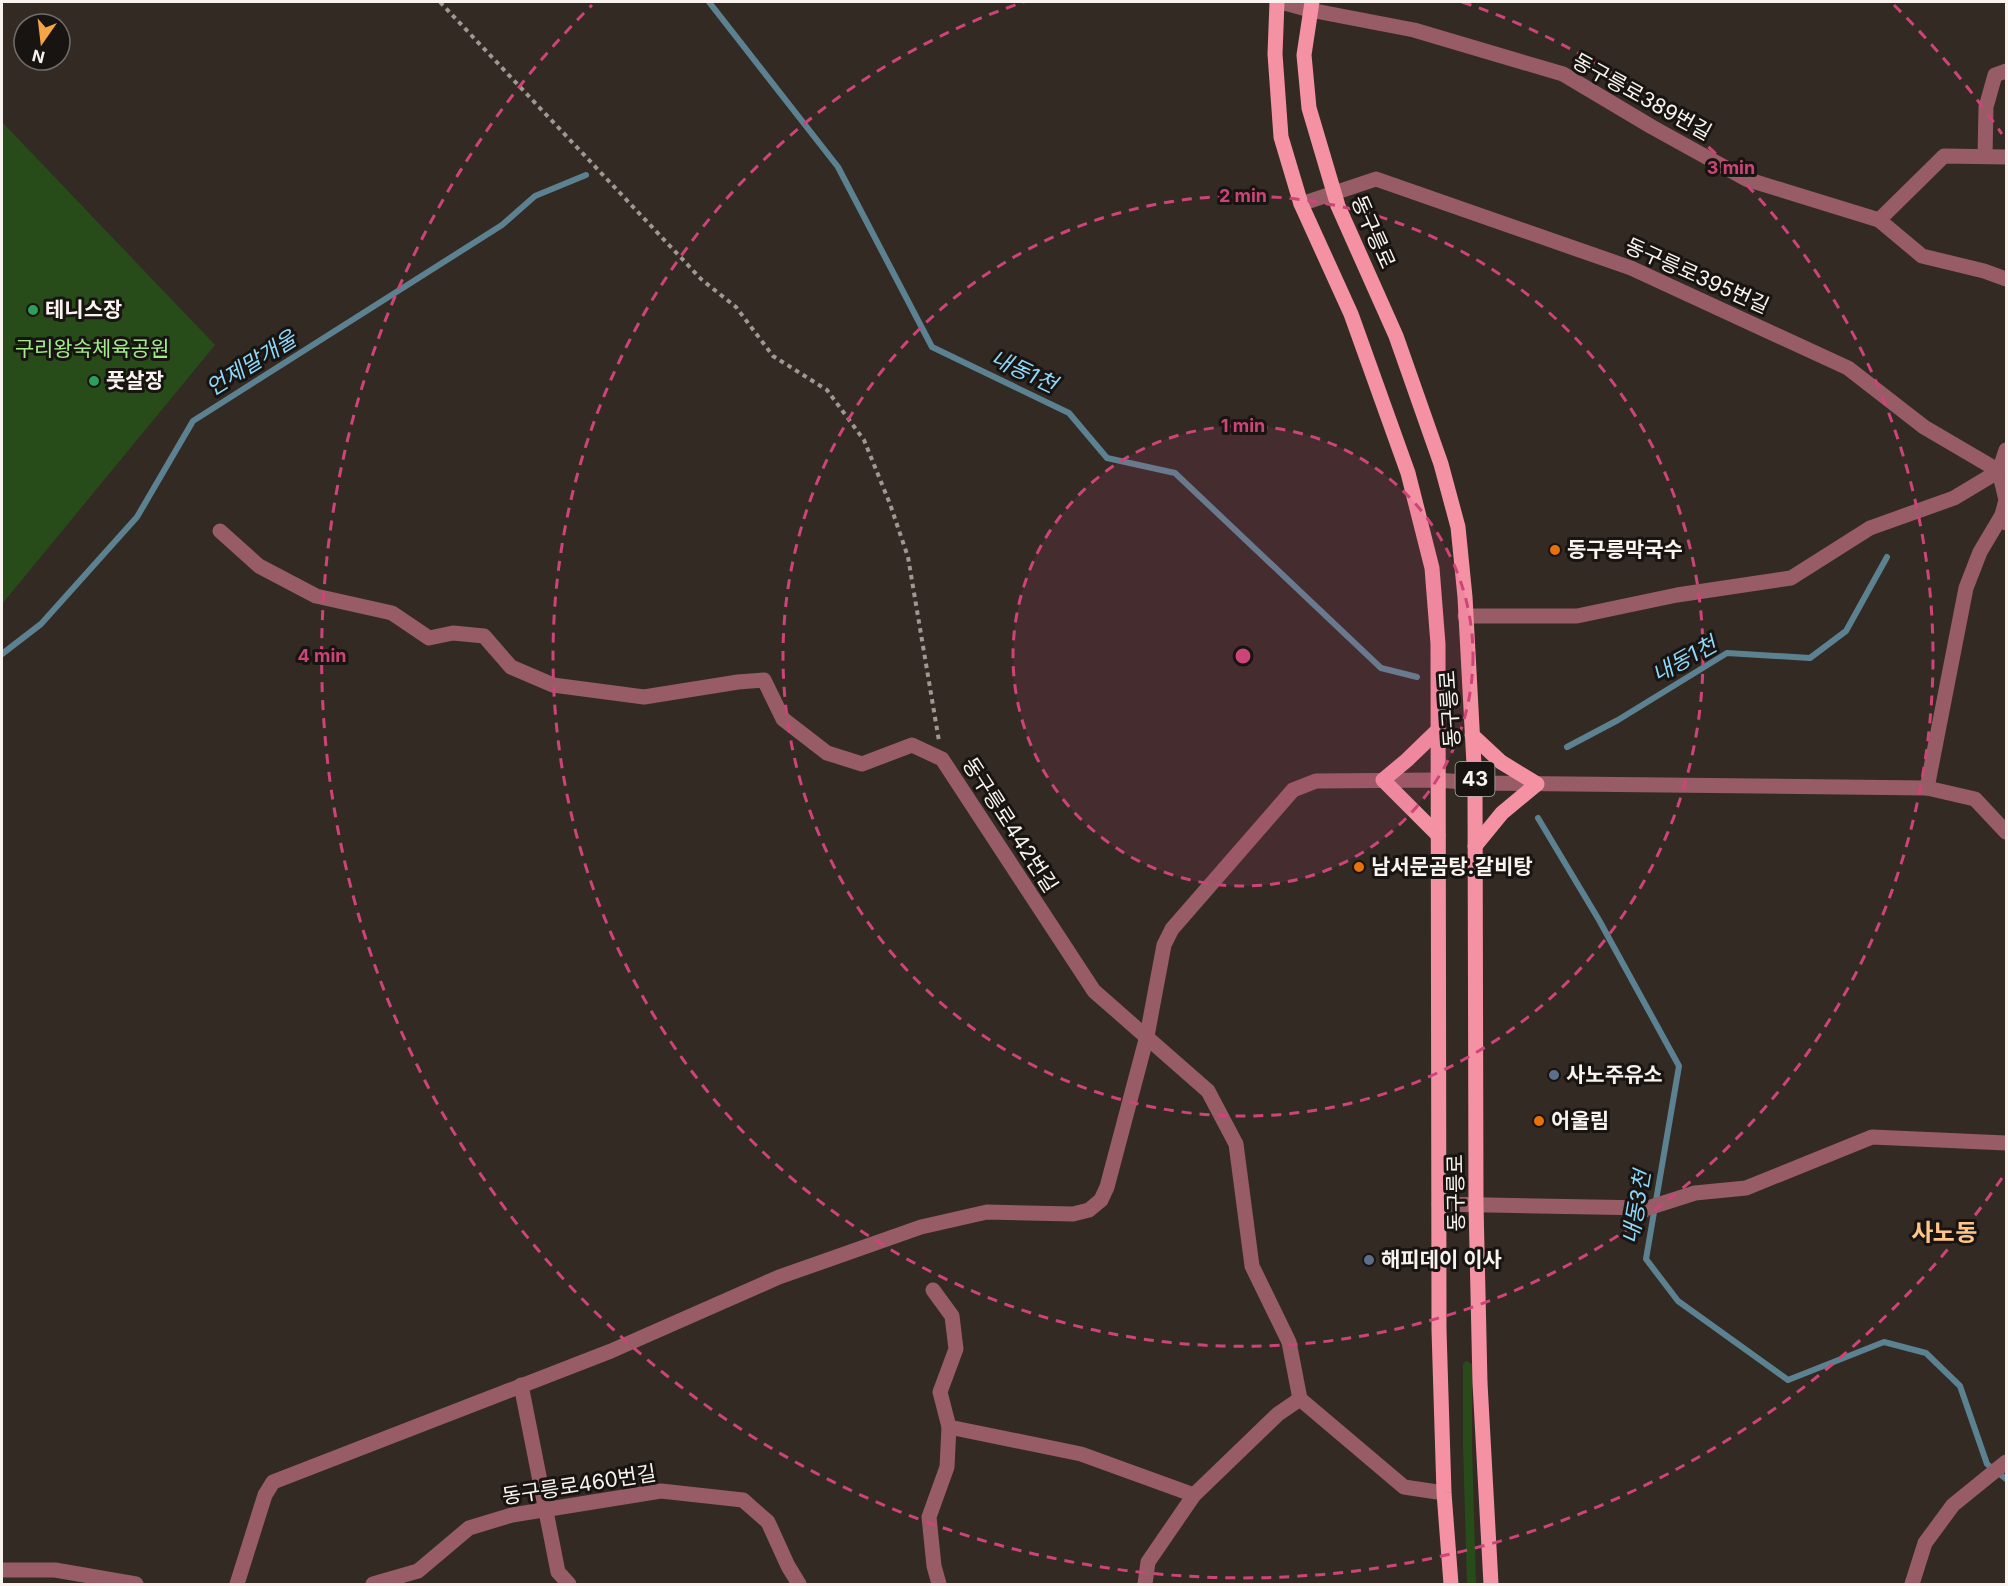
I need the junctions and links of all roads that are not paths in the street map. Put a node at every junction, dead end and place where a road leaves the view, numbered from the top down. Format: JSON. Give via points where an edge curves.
{"nodes":[{"id":1,"x":1279,"y":2,"type":"edge"},
{"id":2,"x":1311,"y":6,"type":"edge"},
{"id":3,"x":2007,"y":71,"type":"edge"},
{"id":4,"x":1985,"y":156,"type":"junction"},
{"id":5,"x":2007,"y":157,"type":"edge"},
{"id":6,"x":1334,"y":194,"type":"junction"},
{"id":7,"x":1301,"y":204,"type":"junction"},
{"id":8,"x":1879,"y":220,"type":"junction"},
{"id":9,"x":2007,"y":279,"type":"edge"},
{"id":10,"x":2007,"y":450,"type":"edge"},
{"id":11,"x":1999,"y":471,"type":"junction"},
{"id":12,"x":2005,"y":517,"type":"edge"},
{"id":13,"x":220,"y":531,"type":"dead end"},
{"id":14,"x":1465,"y":616,"type":"junction"},
{"id":15,"x":1438,"y":730,"type":"junction"},
{"id":16,"x":1472,"y":735,"type":"junction"},
{"id":17,"x":1383,"y":780,"type":"junction"},
{"id":18,"x":1438,"y":780,"type":"junction"},
{"id":19,"x":1475,"y":783,"type":"junction"},
{"id":20,"x":1537,"y":784,"type":"junction"},
{"id":21,"x":1927,"y":788,"type":"junction"},
{"id":22,"x":2007,"y":832,"type":"edge"},
{"id":23,"x":1438,"y":835,"type":"junction"},
{"id":24,"x":1475,"y":846,"type":"junction"},
{"id":25,"x":1146,"y":1036,"type":"junction"},
{"id":26,"x":2007,"y":1143,"type":"edge"},
{"id":27,"x":1439,"y":1204,"type":"junction"},
{"id":28,"x":1476,"y":1204,"type":"junction"},
{"id":29,"x":933,"y":1290,"type":"dead end"},
{"id":30,"x":521,"y":1385,"type":"junction"},
{"id":31,"x":1300,"y":1400,"type":"junction"},
{"id":32,"x":949,"y":1427,"type":"junction"},
{"id":33,"x":2003,"y":1465,"type":"edge"},
{"id":34,"x":1444,"y":1493,"type":"junction"},
{"id":35,"x":1194,"y":1495,"type":"junction"},
{"id":36,"x":544,"y":1510,"type":"junction"},
{"id":37,"x":2,"y":1570,"type":"edge"},
{"id":38,"x":136,"y":1584,"type":"edge"},
{"id":39,"x":237,"y":1584,"type":"edge"},
{"id":40,"x":373,"y":1584,"type":"edge"},
{"id":41,"x":569,"y":1584,"type":"edge"},
{"id":42,"x":799,"y":1584,"type":"edge"},
{"id":43,"x":939,"y":1584,"type":"edge"},
{"id":44,"x":1145,"y":1584,"type":"edge"},
{"id":45,"x":1451,"y":1584,"type":"edge"},
{"id":46,"x":1491,"y":1584,"type":"edge"},
{"id":47,"x":1912,"y":1584,"type":"edge"}],
"edges":[{"from":1,"to":2,"type":"street","name":"동구릉로389번길"},
{"from":1,"to":7,"type":"main road","name":"동구릉로","number":"43","via":[[1275,54],[1281,137]]},
{"from":2,"to":6,"type":"main road","name":"동구릉로","number":"43","via":[[1304,55],[1310,108]]},
{"from":2,"to":8,"type":"street","name":"동구릉로389번길","via":[[1414,30],[1563,75],[1746,179]]},
{"from":3,"to":4,"type":"street","via":[[1995,75],[1986,107]]},
{"from":4,"to":5,"type":"street"},
{"from":4,"to":8,"type":"street","via":[[1944,156]]},
{"from":6,"to":7,"type":"street","name":"동구릉로395번길"},
{"from":6,"to":11,"type":"street","name":"동구릉로395번길","via":[[1376,179],[1631,268],[1848,368],[1924,427]]},
{"from":6,"to":14,"type":"main road","name":"동구릉로","number":"43","via":[[1396,336],[1441,464],[1458,527]]},
{"from":7,"to":15,"type":"main road","name":"동구릉로","number":"43","via":[[1351,314],[1408,473],[1432,568],[1438,644]]},
{"from":8,"to":9,"type":"street","name":"동구릉로389번길","via":[[1922,256]]},
{"from":10,"to":11,"type":"street"},
{"from":11,"to":12,"type":"street","via":[[2006,500]]},
{"from":11,"to":14,"type":"street","via":[[1954,498],[1870,528],[1791,578],[1677,595],[1577,616]]},
{"from":12,"to":21,"type":"street","via":[[1980,552],[1966,588]]},
{"from":13,"to":25,"type":"street","name":"동구릉로442번길","via":[[259,566],[316,596],[392,613],[429,638],[453,633],[484,636],[512,667],[554,684],[644,697],[764,680],[783,720],[827,753],[862,764],[912,745],[942,759],[1094,991]]},
{"from":14,"to":16,"type":"main road","name":"동구릉로","number":"43"},
{"from":15,"to":17,"type":"main road"},
{"from":15,"to":18,"type":"main road","name":"동구릉로","number":"43"},
{"from":16,"to":19,"type":"main road","name":"동구릉로","number":"43"},
{"from":16,"to":20,"type":"main road","via":[[1501,762]]},
{"from":17,"to":18,"type":"street"},
{"from":17,"to":23,"type":"main road"},
{"from":17,"to":25,"type":"street","via":[[1316,781],[1293,790],[1172,929],[1164,945]]},
{"from":18,"to":19,"type":"street"},
{"from":18,"to":23,"type":"main road","name":"동구릉로","number":"43"},
{"from":19,"to":20,"type":"street"},
{"from":19,"to":24,"type":"main road","name":"동구릉로","number":"43"},
{"from":20,"to":21,"type":"street"},
{"from":20,"to":24,"type":"main road","via":[[1502,813]]},
{"from":21,"to":22,"type":"street","via":[[1975,799]]},
{"from":23,"to":27,"type":"main road","name":"동구릉로","number":"43"},
{"from":24,"to":28,"type":"main road","name":"동구릉로","number":"43"},
{"from":25,"to":30,"type":"street","via":[[1107,1187],[1101,1200],[1089,1210],[1073,1214],[987,1212],[921,1227],[779,1277],[611,1351]]},
{"from":25,"to":31,"type":"street","name":"동구릉로442번길","via":[[1208,1091],[1236,1144],[1252,1266],[1289,1342]]},
{"from":26,"to":28,"type":"street","via":[[1872,1137],[1746,1188],[1695,1193],[1648,1208]]},
{"from":27,"to":28,"type":"street"},
{"from":27,"to":34,"type":"main road","name":"동구릉로","number":"43"},
{"from":28,"to":46,"type":"main road","name":"동구릉로","number":"43","via":[[1480,1383]]},
{"from":29,"to":32,"type":"street","via":[[952,1316],[955,1338],[956,1349],[940,1392]]},
{"from":30,"to":36,"type":"street"},
{"from":30,"to":39,"type":"street","via":[[273,1482],[265,1495]]},
{"from":31,"to":34,"type":"street","via":[[1404,1487]]},
{"from":31,"to":35,"type":"street","via":[[1278,1414]]},
{"from":32,"to":35,"type":"street","via":[[1081,1454]]},
{"from":32,"to":43,"type":"street","via":[[947,1467],[929,1517],[933,1566]]},
{"from":33,"to":47,"type":"street","via":[[1953,1505],[1925,1543]]},
{"from":34,"to":45,"type":"main road","name":"동구릉로","number":"43"},
{"from":35,"to":44,"type":"street","via":[[1148,1562]]},
{"from":36,"to":40,"type":"street","name":"동구릉로460번길","via":[[469,1528],[418,1571]]},
{"from":36,"to":41,"type":"street","via":[[558,1572]]},
{"from":36,"to":42,"type":"street","name":"동구릉로460번길","via":[[661,1491],[743,1500],[768,1522]]},
{"from":37,"to":38,"type":"street","via":[[55,1570]]}]}
